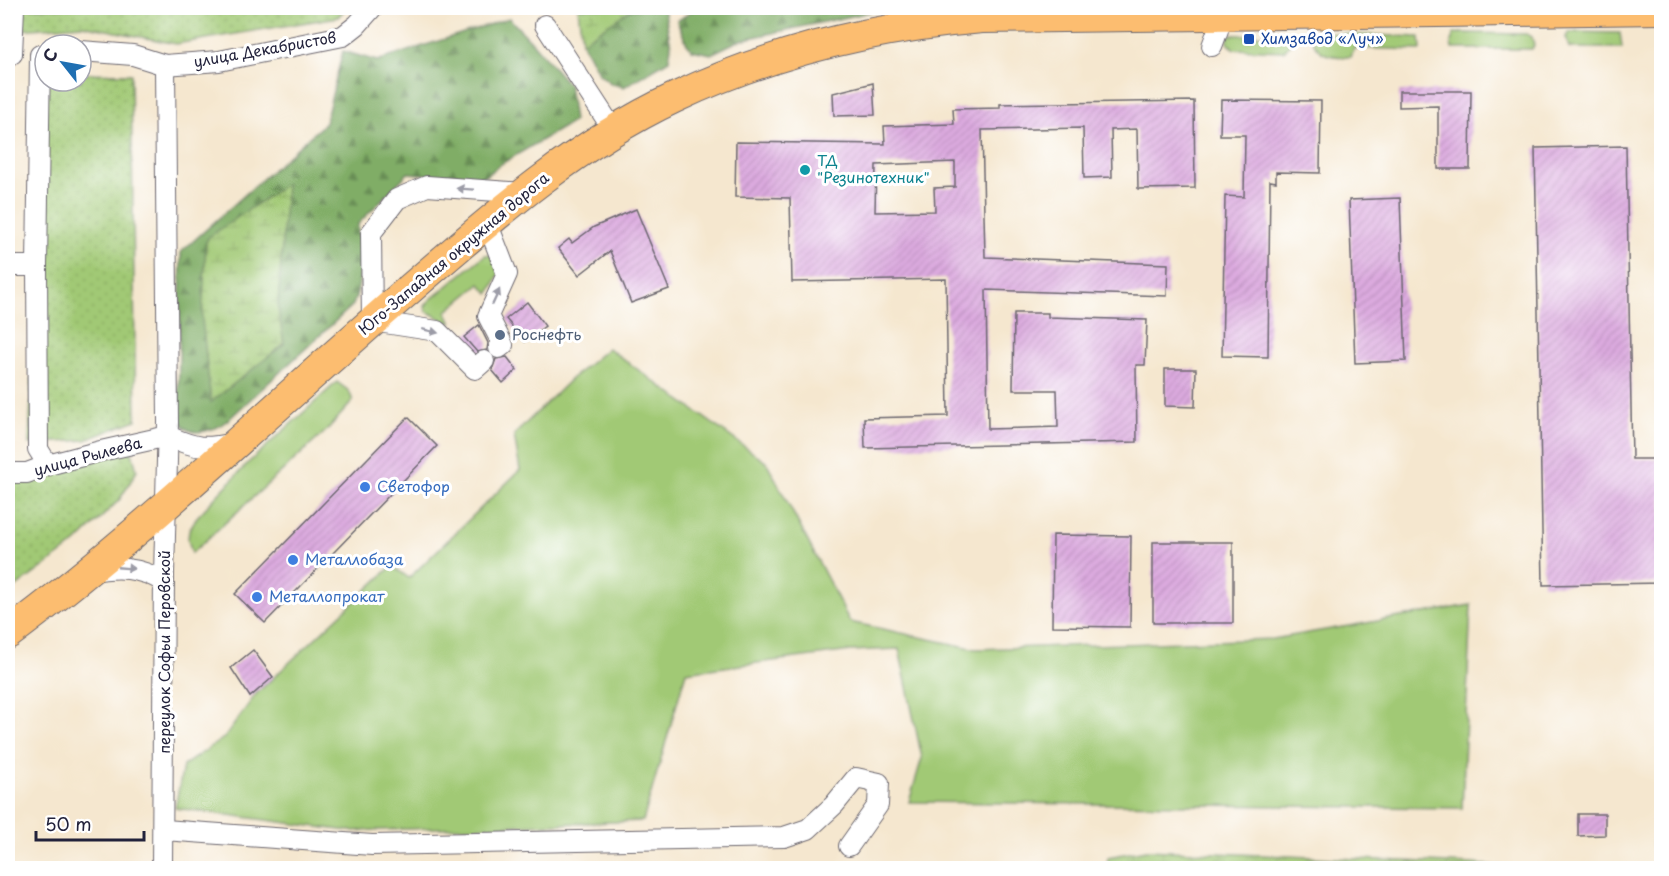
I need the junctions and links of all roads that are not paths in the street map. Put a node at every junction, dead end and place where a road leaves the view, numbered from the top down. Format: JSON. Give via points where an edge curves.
{"nodes":[{"id":1,"x":14,"y":8,"type":"edge"},
{"id":2,"x":1662,"y":9,"type":"edge"},
{"id":3,"x":370,"y":10,"type":"edge"},
{"id":4,"x":1225,"y":12,"type":"edge"},
{"id":5,"x":981,"y":13,"type":"edge"},
{"id":6,"x":545,"y":25,"type":"dead end"},
{"id":7,"x":1212,"y":45,"type":"dead end"},
{"id":8,"x":93,"y":52,"type":"edge"},
{"id":9,"x":10,"y":54,"type":"edge"},
{"id":10,"x":33,"y":55,"type":"edge"},
{"id":11,"x":165,"y":65,"type":"junction"},
{"id":12,"x":42,"y":93,"type":"edge"},
{"id":13,"x":614,"y":131,"type":"junction"},
{"id":14,"x":524,"y":193,"type":"junction"},
{"id":15,"x":487,"y":222,"type":"junction"},
{"id":16,"x":8,"y":266,"type":"edge"},
{"id":17,"x":37,"y":266,"type":"junction"},
{"id":18,"x":372,"y":321,"type":"junction"},
{"id":19,"x":168,"y":436,"type":"junction"},
{"id":20,"x":238,"y":442,"type":"junction"},
{"id":21,"x":48,"y":465,"type":"junction"},
{"id":22,"x":8,"y":473,"type":"edge"},
{"id":23,"x":167,"y":504,"type":"junction"},
{"id":24,"x":85,"y":573,"type":"junction"},
{"id":25,"x":164,"y":582,"type":"junction"},
{"id":26,"x":8,"y":634,"type":"edge"},
{"id":27,"x":164,"y":830,"type":"junction"},
{"id":28,"x":849,"y":846,"type":"dead end"},
{"id":29,"x":162,"y":868,"type":"edge"}],
"edges":[{"from":1,"to":9,"type":"street"},
{"from":2,"to":4,"type":"highway","name":"Юго-Западная окружная дорога"},
{"from":3,"to":11,"type":"street","name":"улица Декабристов","via":[[343,36],[219,61]]},
{"from":4,"to":5,"type":"highway","name":"Юго-Западная окружная дорога"},
{"from":4,"to":7,"type":"street"},
{"from":5,"to":13,"type":"highway","name":"Юго-Западная окружная дорога","via":[[787,53],[672,99]]},
{"from":6,"to":13,"type":"street"},
{"from":8,"to":11,"type":"street","name":"улица Декабристов","via":[[133,55]]},
{"from":9,"to":10,"type":"street"},
{"from":11,"to":19,"type":"street","name":"переулок Софьи Перовской"},
{"from":12,"to":17,"type":"street"},
{"from":13,"to":14,"type":"highway","name":"Юго-Западная окружная дорога"},
{"from":14,"to":15,"type":"highway","name":"Юго-Западная окружная дорога"},
{"from":14,"to":18,"type":"street","one_way":true,"via":[[427,186],[397,199],[371,233]]},
{"from":15,"to":18,"type":"highway","name":"Юго-Западная окружная дорога"},
{"from":18,"to":15,"type":"street","one_way":true,"via":[[437,331],[475,369],[503,345],[488,316],[507,274]]},
{"from":16,"to":17,"type":"street"},
{"from":17,"to":21,"type":"street","via":[[38,449]]},
{"from":18,"to":20,"type":"highway","name":"Юго-Западная окружная дорога"},
{"from":19,"to":20,"type":"street","via":[[191,446]]},
{"from":19,"to":21,"type":"street","name":"улица Рылеева"},
{"from":19,"to":23,"type":"street","name":"переулок Софьи Перовской"},
{"from":20,"to":23,"type":"highway","name":"Юго-Западная окружная дорога"},
{"from":21,"to":22,"type":"street","name":"улица Рылеева","via":[[27,473]]},
{"from":23,"to":24,"type":"highway","name":"Юго-Западная окружная дорога"},
{"from":23,"to":25,"type":"street","name":"переулок Софьи Перовской"},
{"from":24,"to":25,"type":"street","one_way":true,"via":[[112,567],[137,569]]},
{"from":24,"to":26,"type":"highway","name":"Юго-Западная окружная дорога"},
{"from":25,"to":27,"type":"street","name":"переулок Софьи Перовской"},
{"from":27,"to":28,"type":"street","via":[[372,845],[784,837],[808,829],[856,778],[879,783],[878,805]]},
{"from":27,"to":29,"type":"street","name":"переулок Софьи Перовской"}]}
